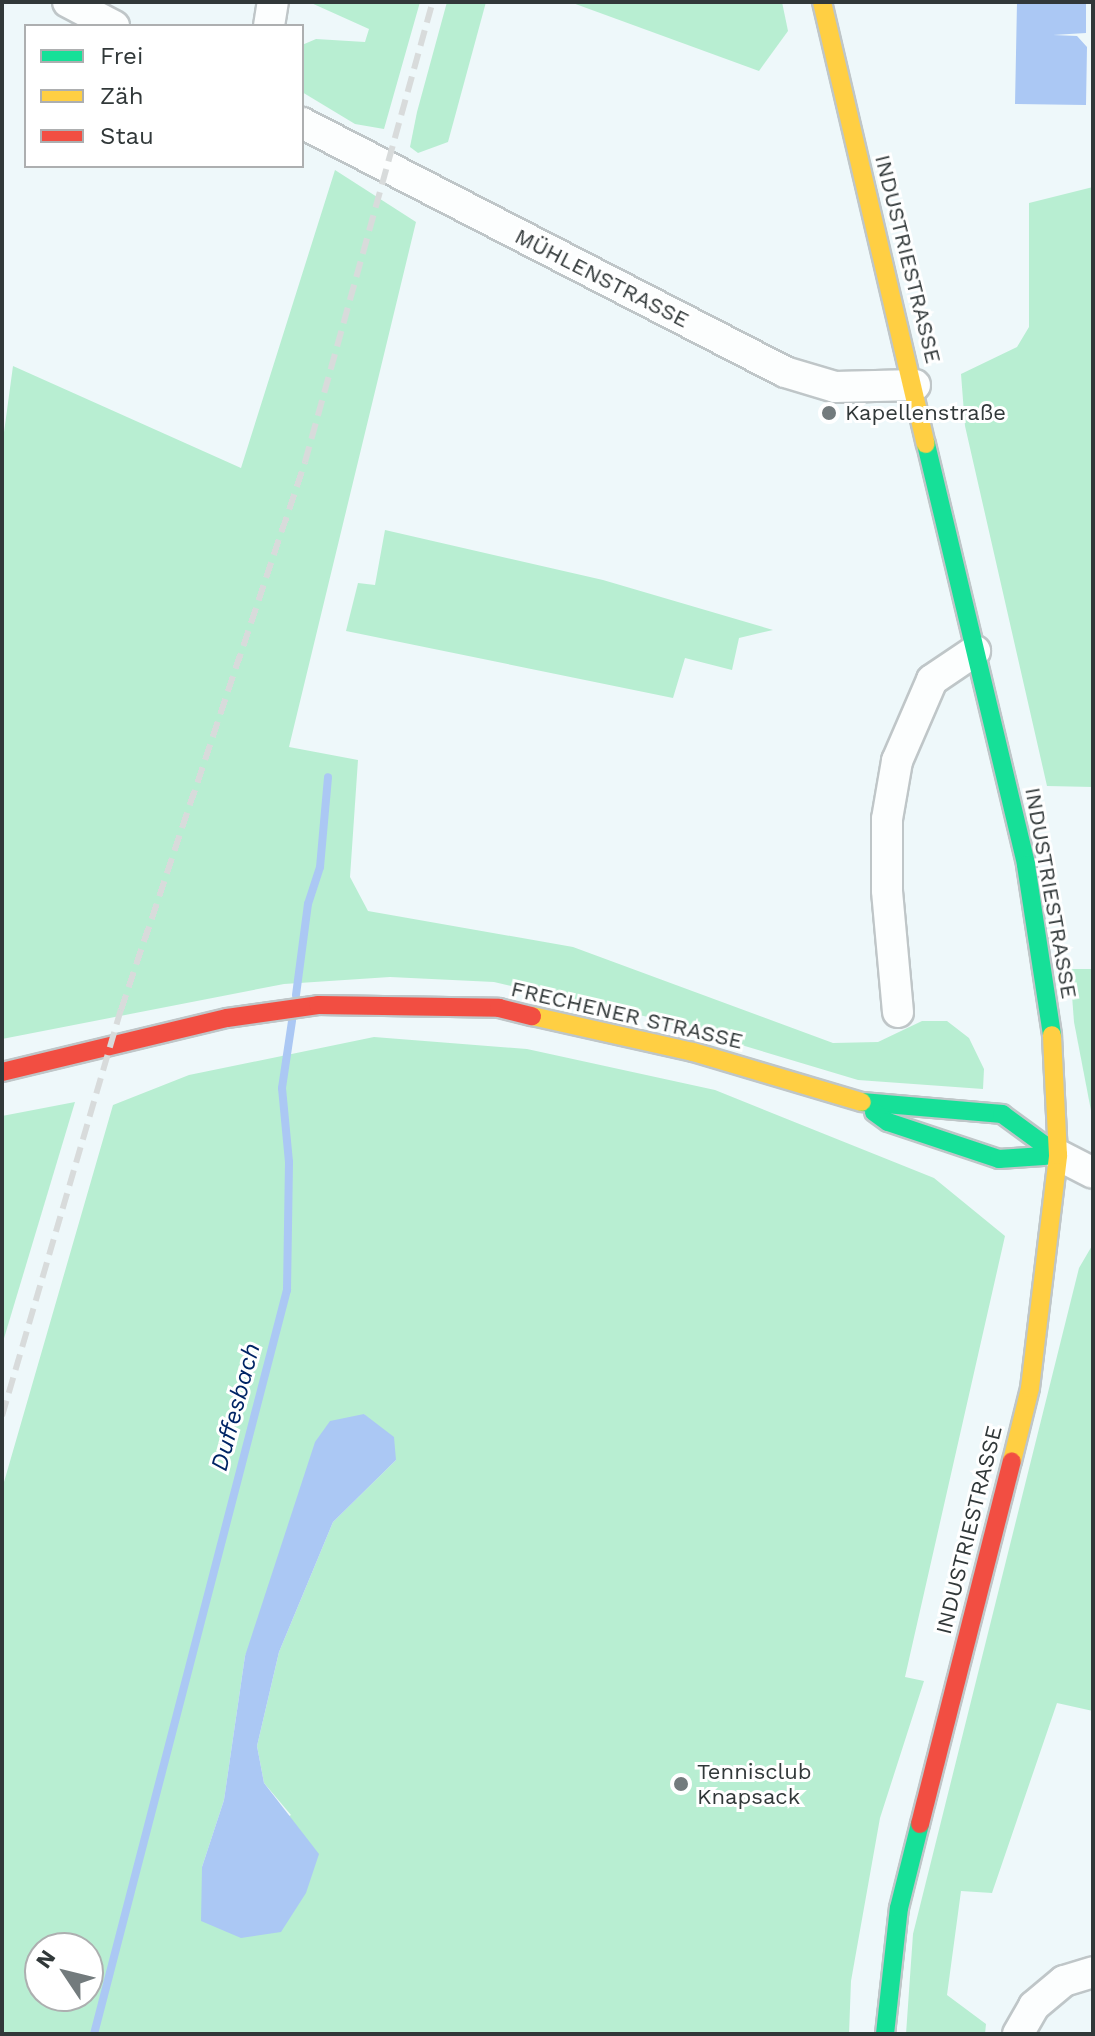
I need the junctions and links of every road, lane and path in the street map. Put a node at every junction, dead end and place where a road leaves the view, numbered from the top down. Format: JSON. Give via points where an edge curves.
{"nodes":[{"id":1,"x":68,"y":2,"type":"edge"},
{"id":2,"x":273,"y":2,"type":"edge"},
{"id":3,"x":822,"y":2,"type":"edge"},
{"id":4,"x":110,"y":24,"type":"edge"},
{"id":5,"x":269,"y":24,"type":"edge"},
{"id":6,"x":304,"y":124,"type":"edge"},
{"id":7,"x":915,"y":385,"type":"junction"},
{"id":8,"x":975,"y":651,"type":"junction"},
{"id":9,"x":898,"y":1012,"type":"dead end"},
{"id":10,"x":2,"y":1072,"type":"edge"},
{"id":11,"x":860,"y":1102,"type":"junction"},
{"id":12,"x":1058,"y":1155,"type":"junction"},
{"id":13,"x":1093,"y":1173,"type":"edge"},
{"id":14,"x":1093,"y":1972,"type":"edge"},
{"id":15,"x":885,"y":2034,"type":"edge"},
{"id":16,"x":1018,"y":2034,"type":"edge"}],
"edges":[{"from":1,"to":4,"type":"street"},
{"from":2,"to":5,"type":"street"},
{"from":3,"to":7,"type":"main road","name":"INDUSTRIESTRASSE"},
{"from":6,"to":7,"type":"street","name":"MÜHLENSTRASSE","via":[[785,372],[835,387]]},
{"from":7,"to":8,"type":"main road","name":"INDUSTRIESTRASSE"},
{"from":8,"to":9,"type":"street","via":[[932,680],[897,761],[887,819],[887,890]]},
{"from":8,"to":12,"type":"main road","name":"INDUSTRIESTRASSE","via":[[1026,865],[1053,1043]]},
{"from":10,"to":11,"type":"main road","name":"FRECHENER STRASSE","via":[[260,1012],[318,1005],[499,1008],[636,1038]]},
{"from":11,"to":12,"type":"main road","name":"FRECHENER STRASSE","via":[[888,1122],[999,1159]]},
{"from":11,"to":12,"type":"main road","name":"FRECHENER STRASSE","via":[[1002,1114]]},
{"from":12,"to":13,"type":"street"},
{"from":12,"to":15,"type":"main road","name":"INDUSTRIESTRASSE","via":[[1030,1388],[899,1908]]},
{"from":14,"to":16,"type":"street","via":[[1064,1981],[1034,2006]]}]}
